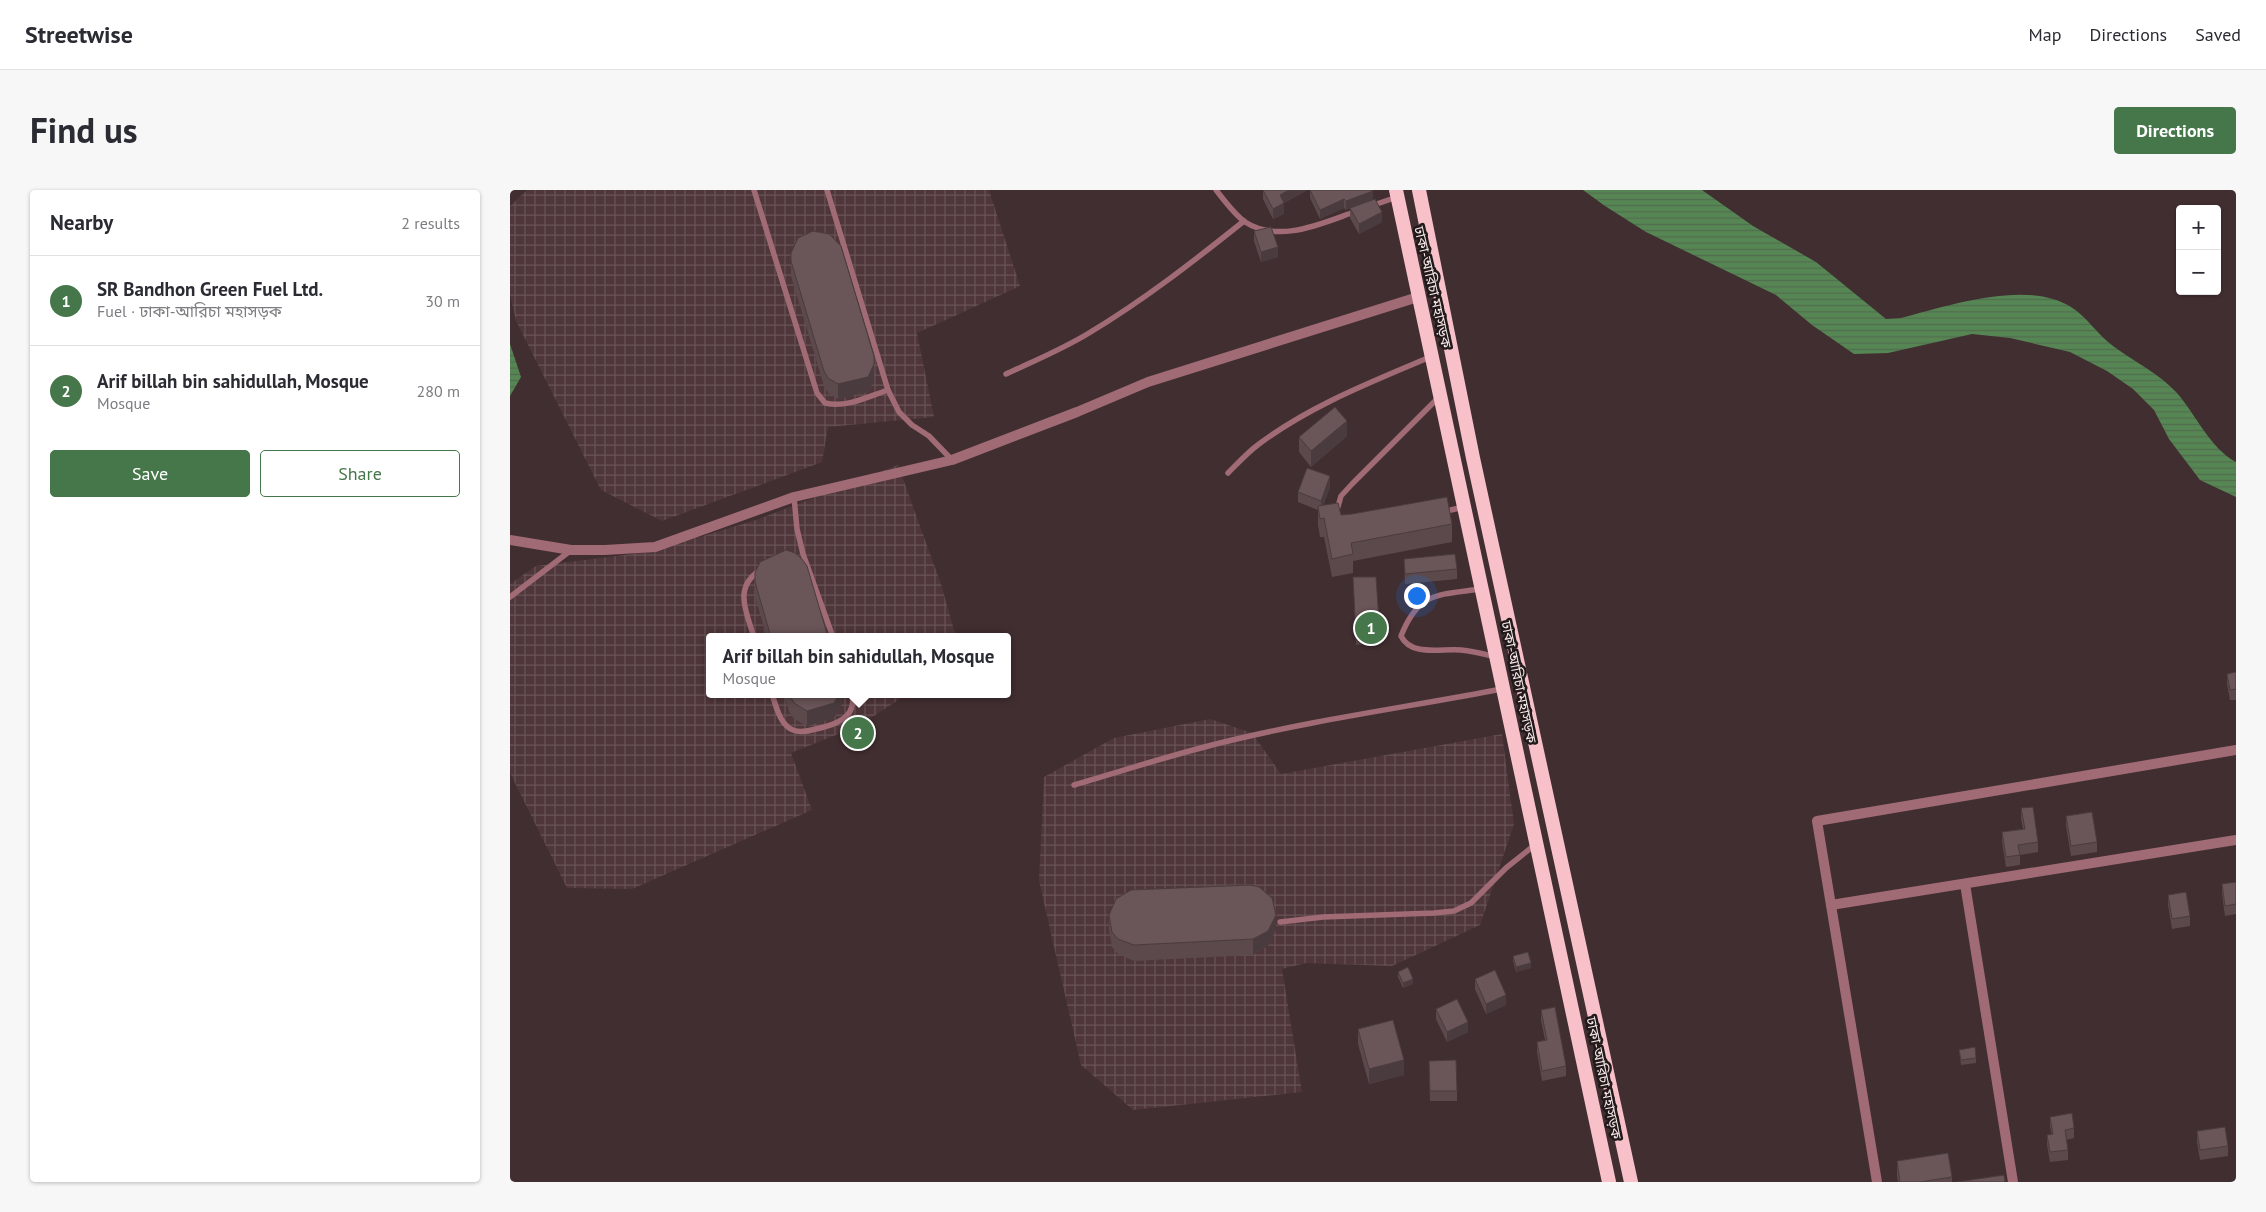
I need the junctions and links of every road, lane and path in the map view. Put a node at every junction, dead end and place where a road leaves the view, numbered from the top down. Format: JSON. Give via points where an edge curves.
{"nodes":[{"id":1,"x":754,"y":190,"type":"edge"},
{"id":2,"x":827,"y":190,"type":"edge"},
{"id":3,"x":1216,"y":190,"type":"edge"},
{"id":4,"x":1419,"y":190,"type":"edge"},
{"id":5,"x":1396,"y":193,"type":"edge"},
{"id":6,"x":1244,"y":221,"type":"junction"},
{"id":7,"x":1418,"y":297,"type":"junction"},
{"id":8,"x":1432,"y":356,"type":"junction"},
{"id":9,"x":1006,"y":374,"type":"dead end"},
{"id":10,"x":888,"y":390,"type":"junction"},
{"id":11,"x":1441,"y":395,"type":"junction"},
{"id":12,"x":952,"y":460,"type":"junction"},
{"id":13,"x":1228,"y":473,"type":"dead end"},
{"id":14,"x":794,"y":497,"type":"junction"},
{"id":15,"x":1464,"y":507,"type":"junction"},
{"id":16,"x":1436,"y":513,"type":"edge"},
{"id":17,"x":1338,"y":514,"type":"edge"},
{"id":18,"x":510,"y":540,"type":"edge"},
{"id":19,"x":571,"y":550,"type":"junction"},
{"id":20,"x":803,"y":554,"type":"junction"},
{"id":21,"x":794,"y":557,"type":"edge"},
{"id":22,"x":768,"y":567,"type":"edge"},
{"id":23,"x":1482,"y":589,"type":"junction"},
{"id":24,"x":510,"y":597,"type":"edge"},
{"id":25,"x":753,"y":633,"type":"edge"},
{"id":26,"x":832,"y":633,"type":"edge"},
{"id":27,"x":1498,"y":657,"type":"junction"},
{"id":28,"x":1504,"y":688,"type":"junction"},
{"id":29,"x":773,"y":698,"type":"edge"},
{"id":30,"x":853,"y":698,"type":"edge"},
{"id":31,"x":2236,"y":750,"type":"edge"},
{"id":32,"x":1074,"y":785,"type":"dead end"},
{"id":33,"x":2236,"y":840,"type":"edge"},
{"id":34,"x":1538,"y":842,"type":"junction"},
{"id":35,"x":1964,"y":884,"type":"junction"},
{"id":36,"x":1831,"y":905,"type":"junction"},
{"id":37,"x":1280,"y":922,"type":"dead end"},
{"id":38,"x":1610,"y":1182,"type":"edge"},
{"id":39,"x":1631,"y":1182,"type":"edge"},
{"id":40,"x":1877,"y":1182,"type":"edge"},
{"id":41,"x":2013,"y":1182,"type":"edge"}],
"edges":[{"from":1,"to":10,"type":"lane","via":[[817,393],[825,403],[837,406]]},
{"from":2,"to":10,"type":"lane"},
{"from":3,"to":6,"type":"lane"},
{"from":4,"to":39,"type":"highway","name":"ঢাকা-আরিচা মহাসড়ক","via":[[1473,458]]},
{"from":5,"to":6,"type":"lane","via":[[1318,224],[1288,232],[1268,232]]},
{"from":5,"to":7,"type":"highway","name":"ঢাকা-আরিচা মহাসড়ক"},
{"from":6,"to":9,"type":"lane","via":[[1120,314],[1058,350]]},
{"from":7,"to":8,"type":"highway","name":"ঢাকা-আরিচা মহাসড়ক"},
{"from":7,"to":12,"type":"street","via":[[1148,382]]},
{"from":8,"to":11,"type":"highway","name":"ঢাকা-আরিচা মহাসড়ক"},
{"from":8,"to":13,"type":"lane","via":[[1348,392],[1296,419],[1257,444]]},
{"from":10,"to":12,"type":"lane","via":[[899,412]]},
{"from":11,"to":15,"type":"highway","name":"ঢাকা-আরিচা মহাসড়ক"},
{"from":11,"to":17,"type":"lane","via":[[1341,496],[1336,508]]},
{"from":12,"to":14,"type":"street"},
{"from":14,"to":19,"type":"street","via":[[655,547]]},
{"from":14,"to":20,"type":"lane"},
{"from":15,"to":16,"type":"lane"},
{"from":15,"to":23,"type":"highway","name":"ঢাকা-আরিচা মহাসড়ক"},
{"from":18,"to":19,"type":"street"},
{"from":19,"to":24,"type":"lane"},
{"from":20,"to":21,"type":"lane"},
{"from":20,"to":26,"type":"lane"},
{"from":22,"to":25,"type":"lane","via":[[750,578],[744,589],[745,607]]},
{"from":23,"to":27,"type":"highway","name":"ঢাকা-আরিচা মহাসড়ক"},
{"from":23,"to":27,"type":"lane","via":[[1442,595],[1419,604],[1400,636],[1406,644],[1421,650],[1474,651]]},
{"from":27,"to":28,"type":"highway","name":"ঢাকা-আরিচা মহাসড়ক"},
{"from":28,"to":32,"type":"lane","via":[[1219,743]]},
{"from":28,"to":34,"type":"highway","name":"ঢাকা-আরিচা মহাসড়ক"},
{"from":29,"to":30,"type":"lane","via":[[784,723],[793,730],[805,732],[844,720],[851,712]]},
{"from":31,"to":36,"type":"street","via":[[1817,820]]},
{"from":33,"to":35,"type":"street"},
{"from":34,"to":37,"type":"lane","via":[[1471,903],[1454,911]]},
{"from":34,"to":38,"type":"highway","name":"ঢাকা-আরিচা মহাসড়ক"},
{"from":35,"to":36,"type":"street"},
{"from":35,"to":41,"type":"street"},
{"from":36,"to":40,"type":"street"}]}
